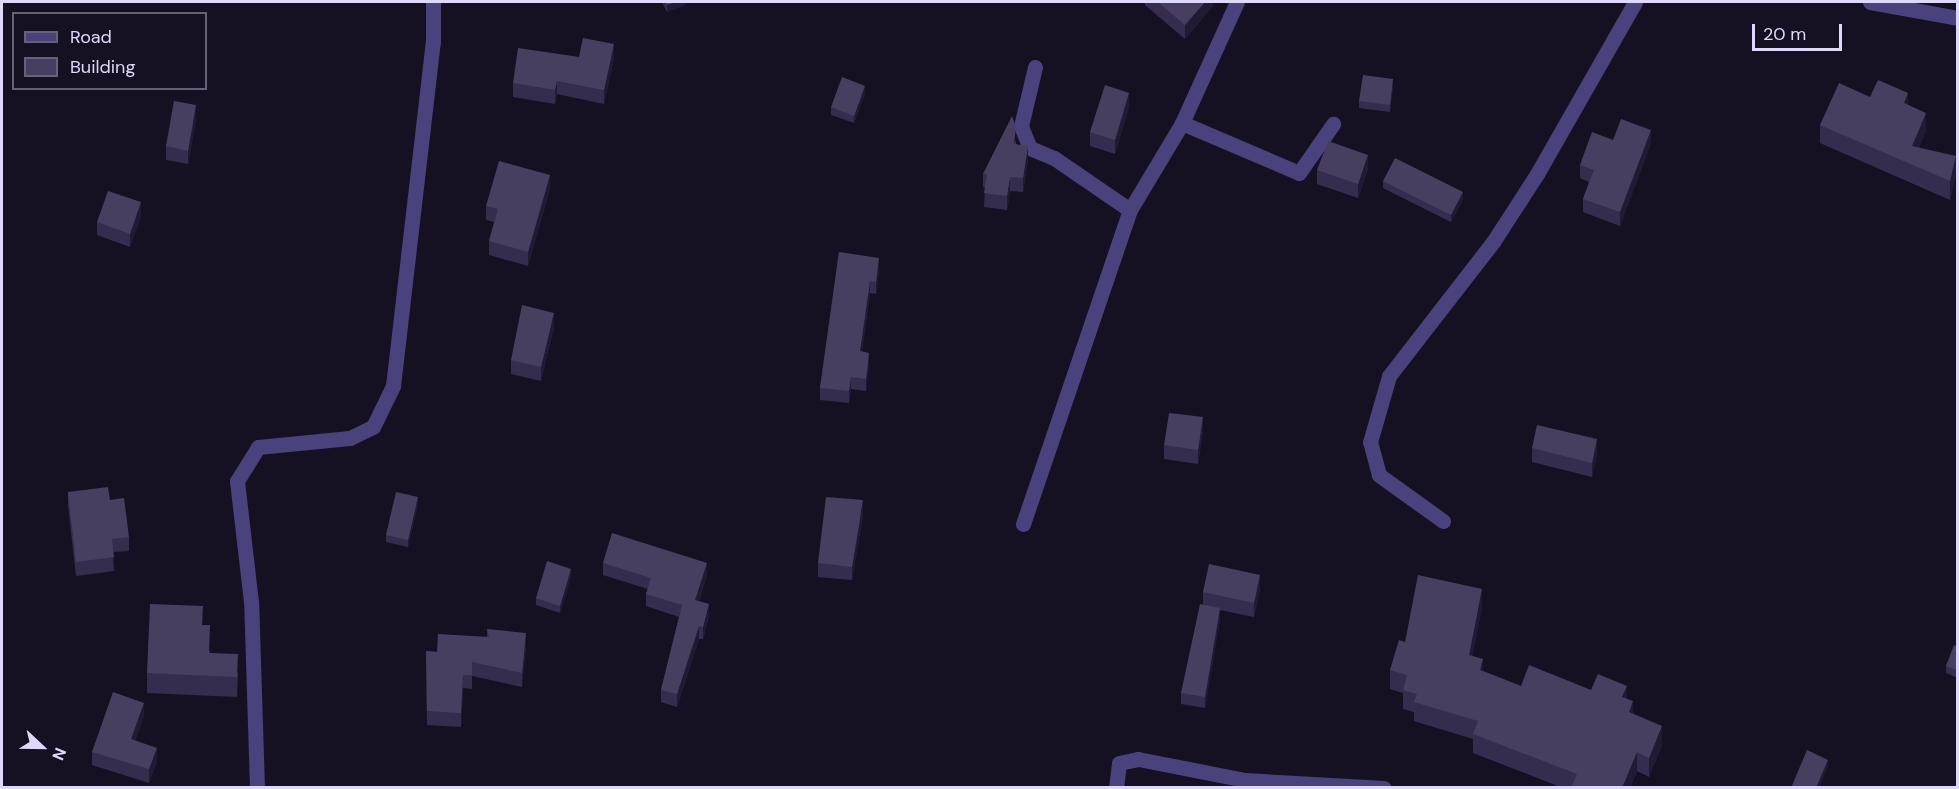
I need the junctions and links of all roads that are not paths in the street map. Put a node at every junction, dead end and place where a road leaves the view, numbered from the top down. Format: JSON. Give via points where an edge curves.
{"nodes":[{"id":1,"x":433,"y":2,"type":"edge"},
{"id":2,"x":1238,"y":2,"type":"edge"},
{"id":3,"x":1635,"y":2,"type":"edge"},
{"id":4,"x":1870,"y":2,"type":"edge"},
{"id":5,"x":1958,"y":18,"type":"edge"},
{"id":6,"x":1035,"y":67,"type":"dead end"},
{"id":7,"x":1182,"y":123,"type":"junction"},
{"id":8,"x":1333,"y":124,"type":"dead end"},
{"id":9,"x":1130,"y":210,"type":"junction"},
{"id":10,"x":1443,"y":521,"type":"dead end"},
{"id":11,"x":1023,"y":524,"type":"dead end"},
{"id":12,"x":257,"y":788,"type":"edge"},
{"id":13,"x":1116,"y":788,"type":"edge"},
{"id":14,"x":1384,"y":788,"type":"edge"}],
"edges":[{"from":1,"to":12,"type":"street","via":[[434,42],[393,386],[373,426],[350,438],[258,447],[237,481],[250,602]]},
{"from":2,"to":7,"type":"street"},
{"from":3,"to":10,"type":"street","via":[[1537,174],[1493,242],[1389,376],[1370,442],[1379,475]]},
{"from":4,"to":5,"type":"street"},
{"from":6,"to":9,"type":"street","via":[[1021,126],[1030,148],[1054,158]]},
{"from":7,"to":8,"type":"street","via":[[1299,173]]},
{"from":7,"to":9,"type":"street"},
{"from":9,"to":11,"type":"street"},
{"from":13,"to":14,"type":"street","via":[[1119,763],[1138,759],[1245,780]]}]}
